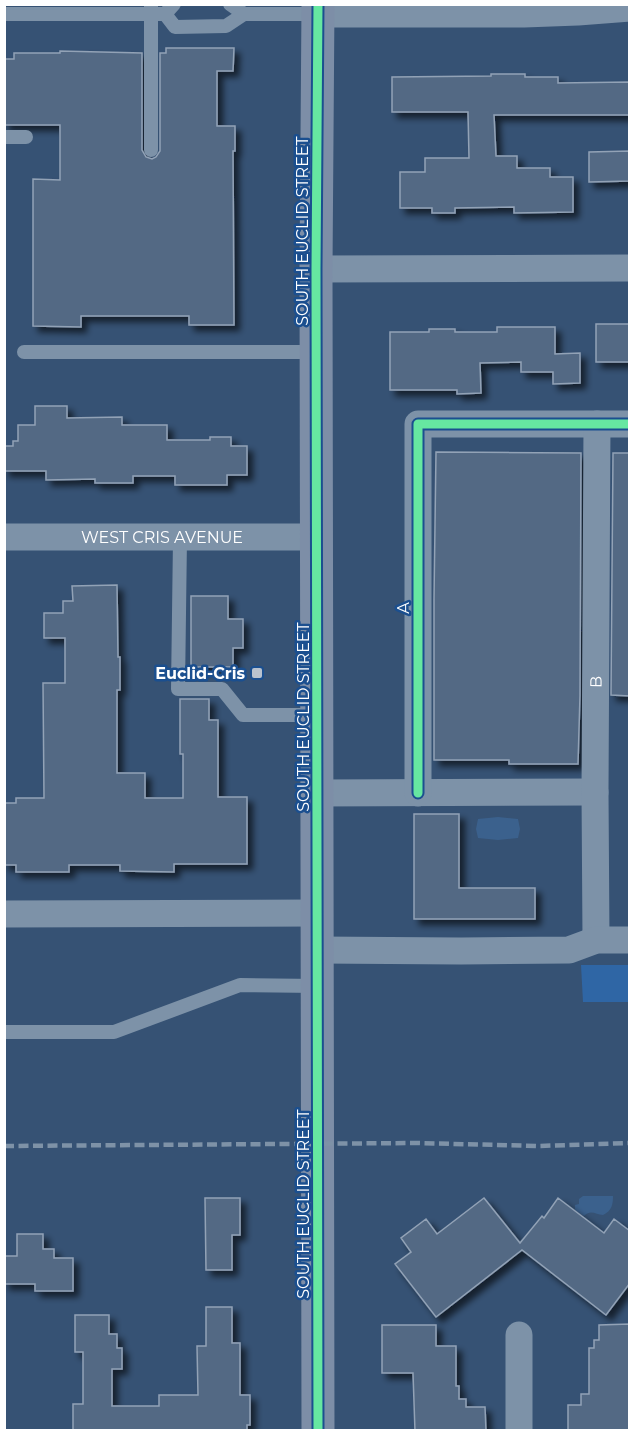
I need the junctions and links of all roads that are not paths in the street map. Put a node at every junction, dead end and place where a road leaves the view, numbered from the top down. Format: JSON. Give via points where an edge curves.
{"nodes":[{"id":1,"x":230,"y":4,"type":"edge"},
{"id":2,"x":630,"y":8,"type":"edge"},
{"id":3,"x":160,"y":9,"type":"edge"},
{"id":4,"x":317,"y":9,"type":"edge"},
{"id":5,"x":4,"y":14,"type":"edge"},
{"id":6,"x":244,"y":14,"type":"junction"},
{"id":7,"x":4,"y":137,"type":"edge"},
{"id":8,"x":26,"y":137,"type":"dead end"},
{"id":9,"x":151,"y":150,"type":"dead end"},
{"id":10,"x":630,"y":268,"type":"edge"},
{"id":11,"x":316,"y":269,"type":"junction"},
{"id":12,"x":24,"y":352,"type":"dead end"},
{"id":13,"x":317,"y":352,"type":"junction"},
{"id":14,"x":597,"y":424,"type":"junction"},
{"id":15,"x":630,"y":424,"type":"edge"},
{"id":16,"x":4,"y":537,"type":"edge"},
{"id":17,"x":318,"y":537,"type":"junction"},
{"id":18,"x":180,"y":538,"type":"junction"},
{"id":19,"x":317,"y":715,"type":"junction"},
{"id":20,"x":595,"y":792,"type":"junction"},
{"id":21,"x":317,"y":793,"type":"junction"},
{"id":22,"x":418,"y":793,"type":"junction"},
{"id":23,"x":317,"y":913,"type":"junction"},
{"id":24,"x":4,"y":914,"type":"edge"},
{"id":25,"x":596,"y":940,"type":"junction"},
{"id":26,"x":630,"y":940,"type":"edge"},
{"id":27,"x":318,"y":950,"type":"junction"},
{"id":28,"x":318,"y":986,"type":"junction"},
{"id":29,"x":4,"y":1032,"type":"edge"},
{"id":30,"x":519,"y":1335,"type":"dead end"},
{"id":31,"x":318,"y":1431,"type":"edge"},
{"id":32,"x":519,"y":1431,"type":"edge"}],
"edges":[{"from":1,"to":6,"type":"lane"},
{"from":2,"to":4,"type":"street","via":[[524,14]]},
{"from":3,"to":5,"type":"lane"},
{"from":3,"to":6,"type":"lane","via":[[176,27],[226,27]]},
{"from":3,"to":9,"type":"lane"},
{"from":4,"to":6,"type":"lane"},
{"from":4,"to":11,"type":"main road","name":"SOUTH EUCLID STREET"},
{"from":7,"to":8,"type":"lane"},
{"from":10,"to":11,"type":"street"},
{"from":11,"to":13,"type":"main road","name":"SOUTH EUCLID STREET"},
{"from":12,"to":13,"type":"lane"},
{"from":13,"to":17,"type":"main road","name":"SOUTH EUCLID STREET"},
{"from":14,"to":15,"type":"street"},
{"from":14,"to":20,"type":"street","name":"B"},
{"from":14,"to":22,"type":"street","name":"A","via":[[418,424]]},
{"from":16,"to":18,"type":"street","name":"WEST CRIS AVENUE"},
{"from":17,"to":18,"type":"street","name":"WEST CRIS AVENUE"},
{"from":17,"to":19,"type":"main road","name":"SOUTH EUCLID STREET"},
{"from":18,"to":19,"type":"lane","via":[[178,689],[222,689],[243,716]]},
{"from":19,"to":21,"type":"main road","name":"SOUTH EUCLID STREET"},
{"from":20,"to":22,"type":"street"},
{"from":20,"to":25,"type":"street","name":"B"},
{"from":21,"to":22,"type":"street"},
{"from":21,"to":23,"type":"main road","name":"SOUTH EUCLID STREET"},
{"from":23,"to":24,"type":"street"},
{"from":23,"to":27,"type":"main road","name":"SOUTH EUCLID STREET"},
{"from":25,"to":26,"type":"street"},
{"from":25,"to":27,"type":"street","via":[[569,950]]},
{"from":27,"to":28,"type":"main road","name":"SOUTH EUCLID STREET"},
{"from":28,"to":29,"type":"lane","via":[[240,985],[114,1032]]},
{"from":28,"to":31,"type":"main road","name":"SOUTH EUCLID STREET"},
{"from":30,"to":32,"type":"street"}]}
